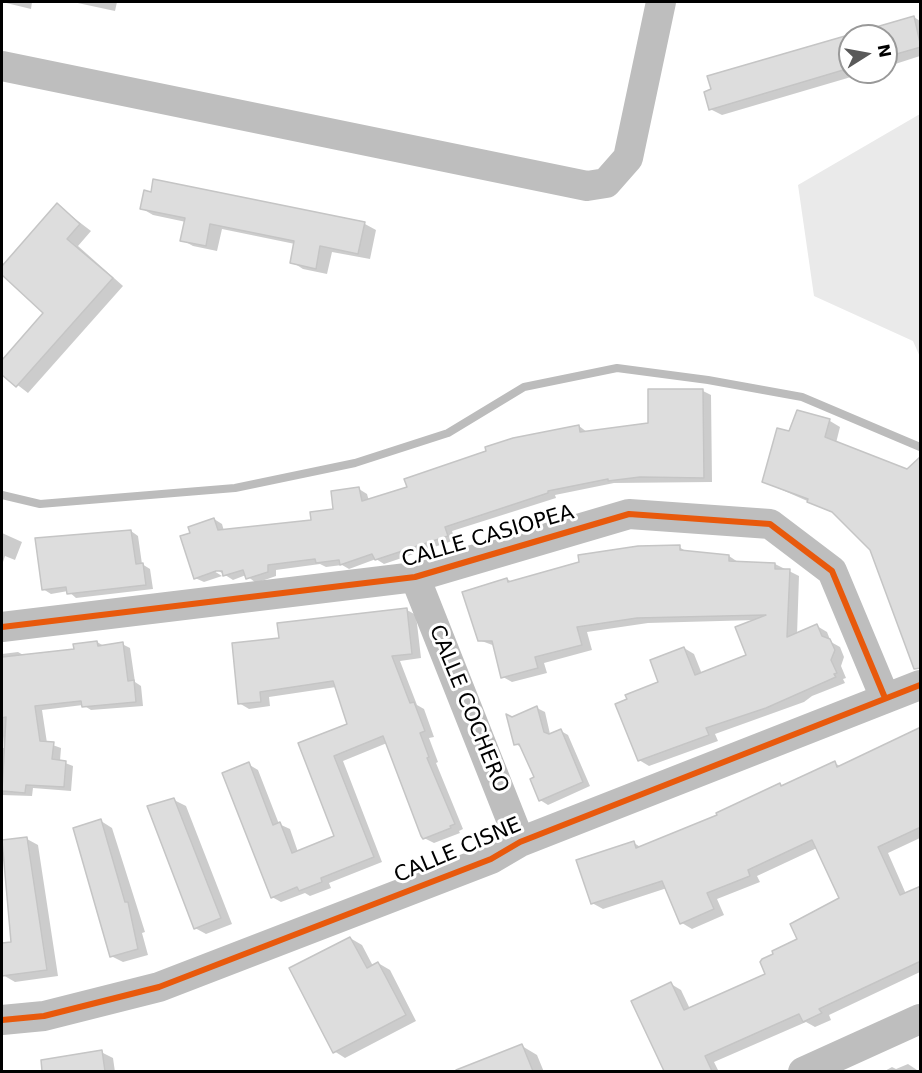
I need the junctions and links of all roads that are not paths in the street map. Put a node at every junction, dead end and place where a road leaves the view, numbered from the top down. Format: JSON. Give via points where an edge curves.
{"nodes":[{"id":1,"x":661,"y":2,"type":"edge"},
{"id":2,"x":2,"y":66,"type":"edge"},
{"id":3,"x":415,"y":577,"type":"junction"},
{"id":4,"x":2,"y":627,"type":"edge"},
{"id":5,"x":921,"y":685,"type":"edge"},
{"id":6,"x":885,"y":698,"type":"junction"},
{"id":7,"x":520,"y":842,"type":"junction"},
{"id":8,"x":921,"y":1019,"type":"edge"},
{"id":9,"x":2,"y":1020,"type":"edge"},
{"id":10,"x":803,"y":1071,"type":"edge"}],
"edges":[{"from":1,"to":2,"type":"street","via":[[628,158],[606,183],[587,186]]},
{"from":3,"to":4,"type":"street","name":"CALLE CASIOPEA"},
{"from":3,"to":6,"type":"street","name":"CALLE CASIOPEA","via":[[629,514],[770,524],[832,571]]},
{"from":3,"to":7,"type":"street","name":"CALLE COCHERO"},
{"from":5,"to":6,"type":"street","name":"CALLE CISNE"},
{"from":6,"to":7,"type":"street","name":"CALLE CISNE"},
{"from":7,"to":9,"type":"street","name":"CALLE CISNE","via":[[491,860],[159,987],[44,1016]]},
{"from":8,"to":10,"type":"street"}]}
